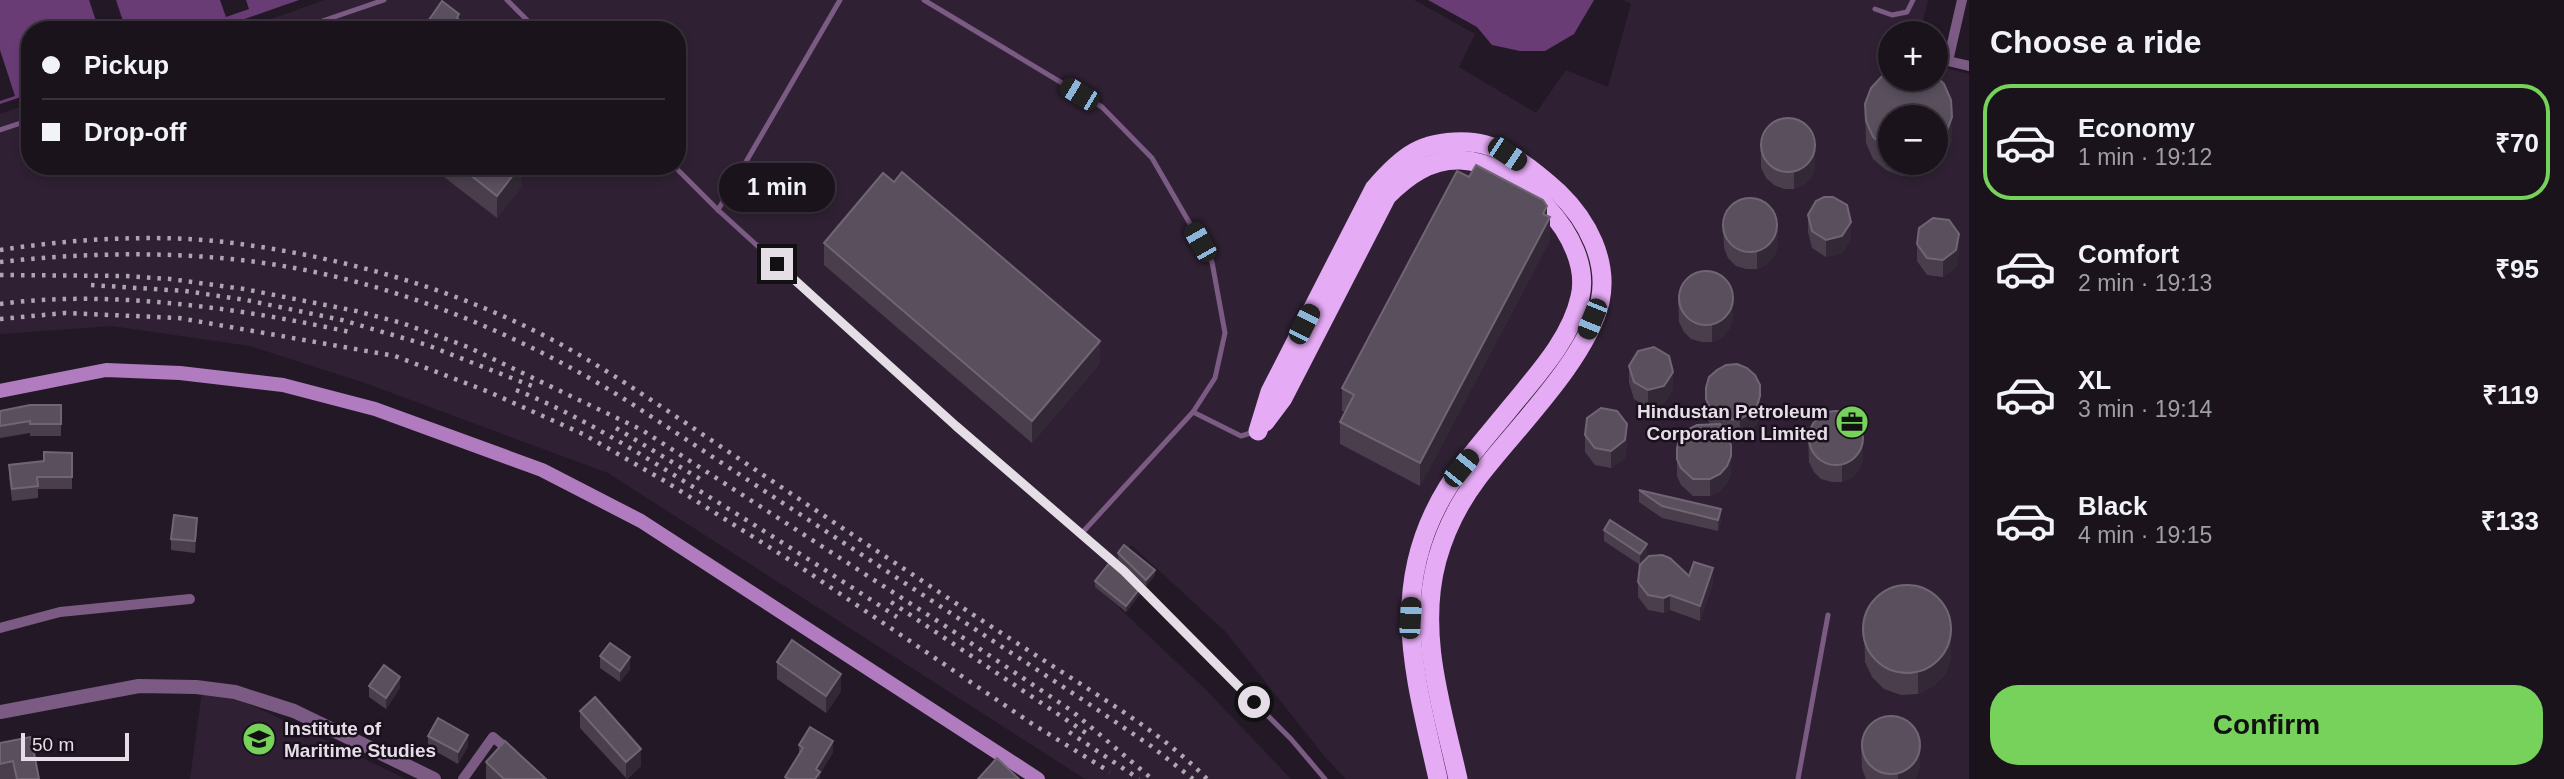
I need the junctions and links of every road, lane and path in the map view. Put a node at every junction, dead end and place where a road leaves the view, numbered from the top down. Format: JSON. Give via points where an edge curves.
{"nodes":[{"id":1,"x":384,"y":0,"type":"edge"},
{"id":2,"x":507,"y":0,"type":"edge"},
{"id":3,"x":840,"y":0,"type":"edge"},
{"id":4,"x":924,"y":0,"type":"edge"},
{"id":5,"x":1913,"y":0,"type":"edge"},
{"id":6,"x":1962,"y":0,"type":"edge"},
{"id":7,"x":1875,"y":9,"type":"dead end"},
{"id":8,"x":322,"y":21,"type":"edge"},
{"id":9,"x":528,"y":21,"type":"edge"},
{"id":10,"x":1969,"y":66,"type":"edge"},
{"id":11,"x":21,"y":123,"type":"edge"},
{"id":12,"x":0,"y":130,"type":"edge"},
{"id":13,"x":683,"y":175,"type":"edge"},
{"id":14,"x":718,"y":209,"type":"junction"},
{"id":15,"x":0,"y":391,"type":"edge"},
{"id":16,"x":1193,"y":412,"type":"junction"},
{"id":17,"x":1506,"y":428,"type":"junction"},
{"id":18,"x":1258,"y":431,"type":"joint"},
{"id":19,"x":1081,"y":534,"type":"junction"},
{"id":20,"x":190,"y":599,"type":"dead end"},
{"id":21,"x":1828,"y":615,"type":"dead end"},
{"id":22,"x":0,"y":628,"type":"edge"},
{"id":23,"x":0,"y":712,"type":"edge"},
{"id":24,"x":525,"y":762,"type":"edge"},
{"id":25,"x":433,"y":779,"type":"edge"},
{"id":26,"x":463,"y":779,"type":"edge"},
{"id":27,"x":1038,"y":779,"type":"edge"},
{"id":28,"x":1325,"y":779,"type":"edge"},
{"id":29,"x":1438,"y":779,"type":"edge"},
{"id":30,"x":1458,"y":779,"type":"edge"},
{"id":31,"x":1798,"y":779,"type":"edge"}],
"edges":[{"from":1,"to":8,"type":"lane"},
{"from":2,"to":9,"type":"lane"},
{"from":3,"to":14,"type":"lane"},
{"from":4,"to":16,"type":"lane","via":[[1101,107],[1152,158],[1212,262],[1225,333],[1215,378]]},
{"from":5,"to":7,"type":"lane","via":[[1907,12],[1892,15]]},
{"from":6,"to":10,"type":"street","via":[[1948,61]]},
{"from":11,"to":12,"type":"lane"},
{"from":13,"to":14,"type":"lane"},
{"from":14,"to":19,"type":"lane"},
{"from":15,"to":27,"type":"main road","via":[[106,370],[283,385],[375,409],[529,466],[641,522]]},
{"from":16,"to":18,"type":"lane","via":[[1241,436]]},
{"from":16,"to":19,"type":"lane"},
{"from":17,"to":18,"type":"highway","via":[[1568,328],[1580,297],[1582,270],[1558,219],[1531,193],[1497,170],[1461,160],[1432,164],[1404,178],[1387,196],[1283,398]]},
{"from":17,"to":29,"type":"highway","via":[[1448,488],[1427,531],[1414,575],[1410,618],[1413,662]]},
{"from":17,"to":30,"type":"highway","via":[[1464,498],[1433,579],[1432,659]]},
{"from":19,"to":28,"type":"lane","via":[[1124,571]]},
{"from":20,"to":22,"type":"street","via":[[60,611]]},
{"from":21,"to":31,"type":"lane"},
{"from":23,"to":25,"type":"street","via":[[139,687],[235,692],[294,711]]},
{"from":24,"to":26,"type":"street","via":[[494,737]]}]}
